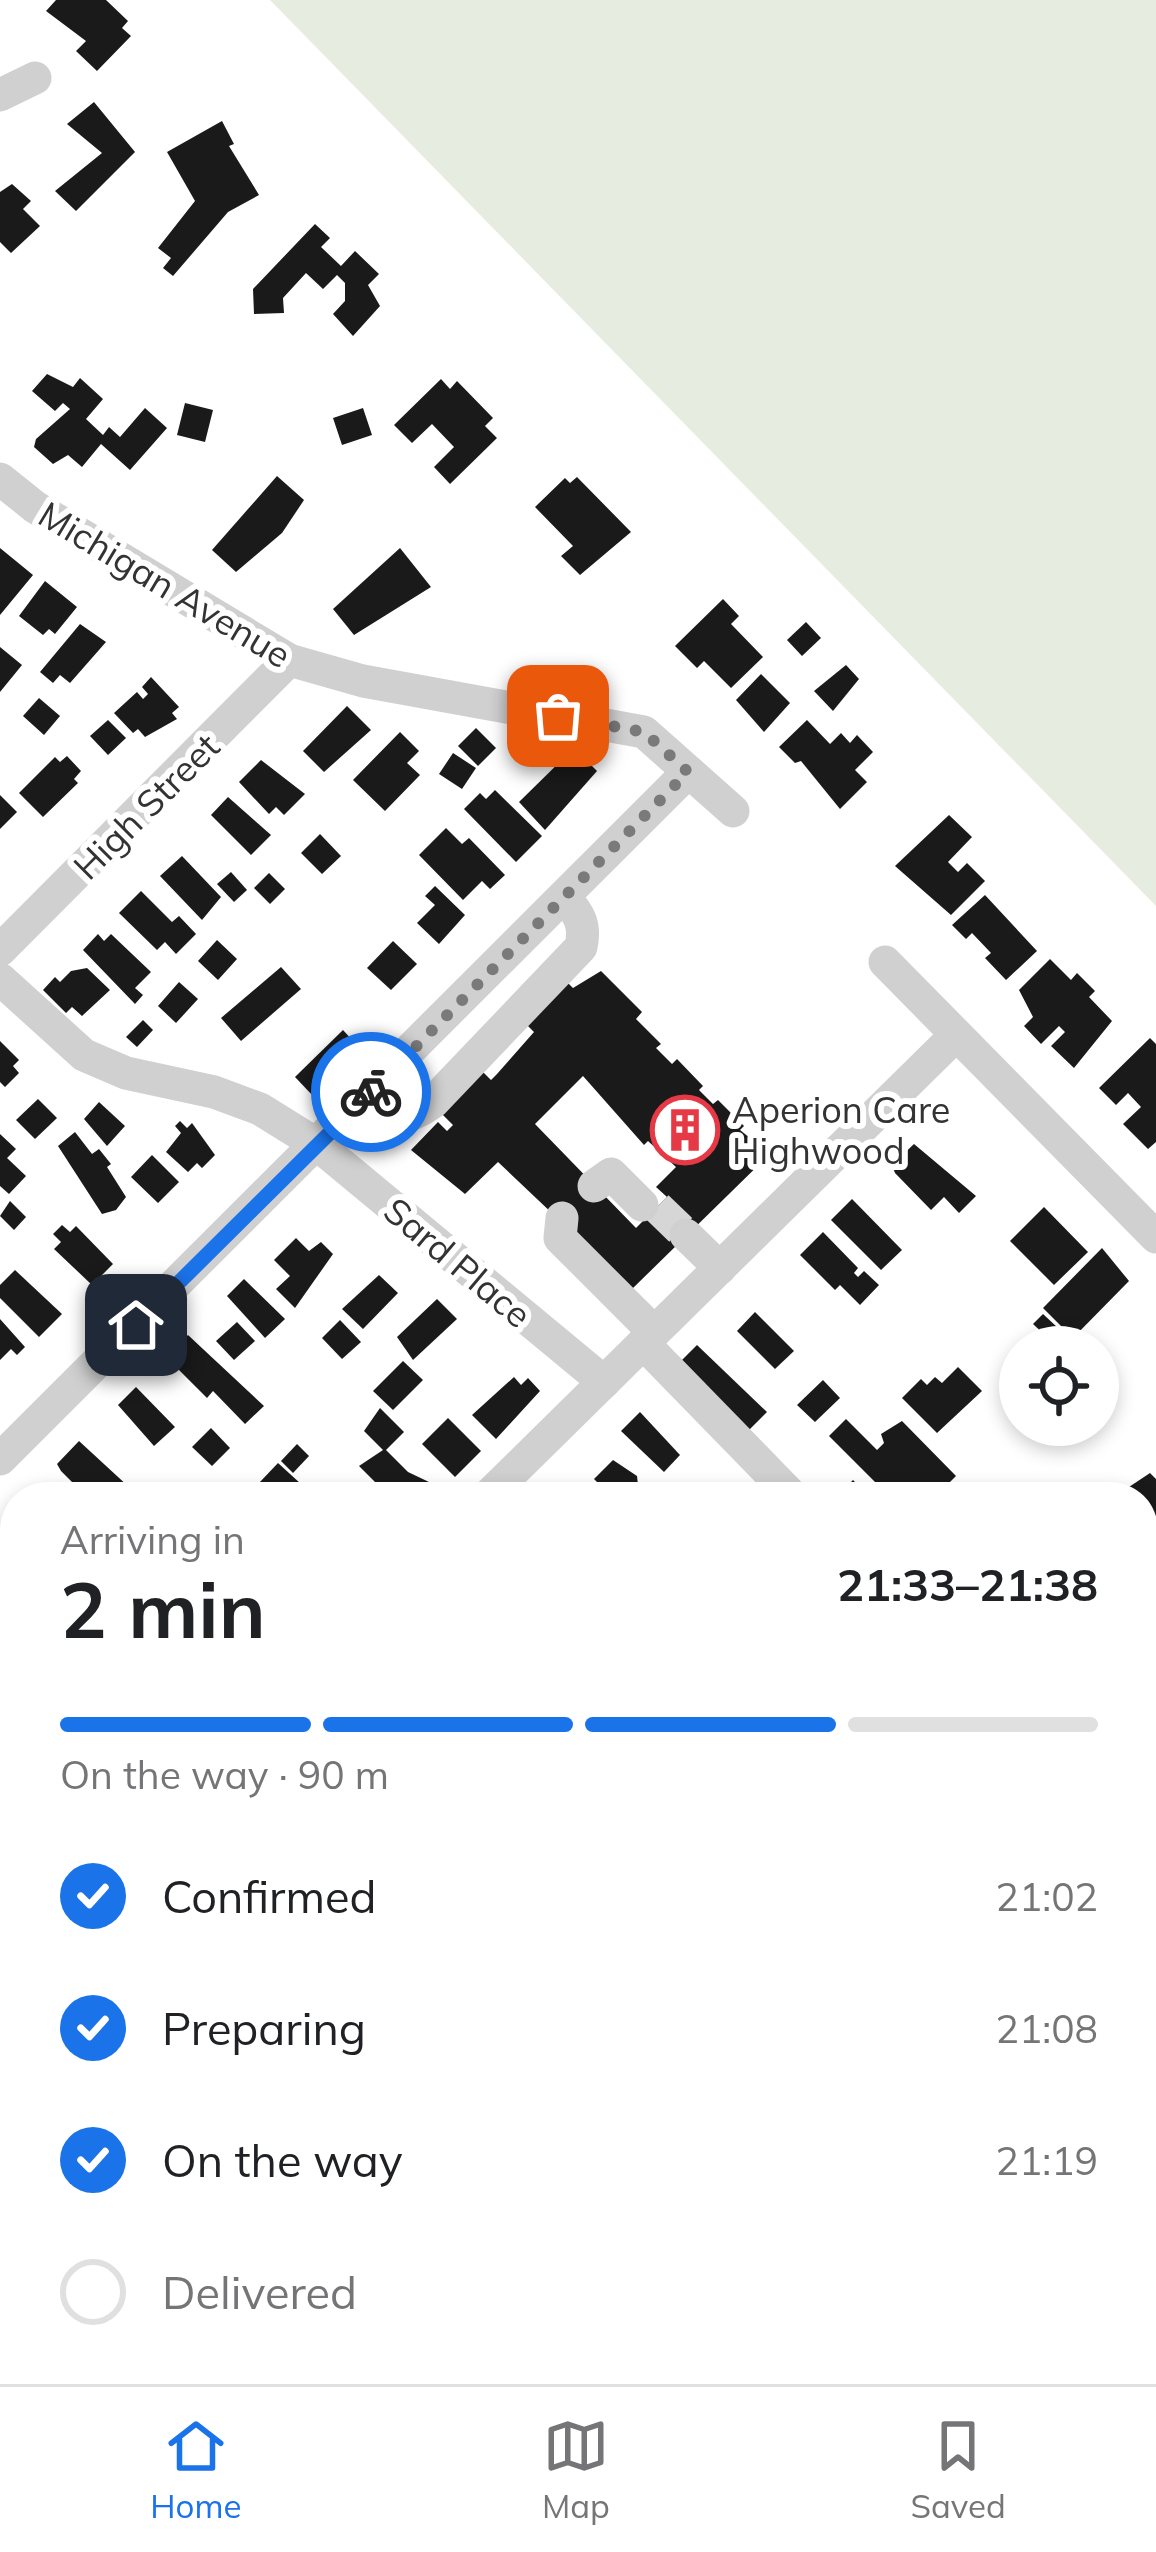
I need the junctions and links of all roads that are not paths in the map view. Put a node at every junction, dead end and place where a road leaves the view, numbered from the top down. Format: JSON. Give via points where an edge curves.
{"nodes":[{"id":1,"x":35,"y":78,"type":"dead end"},
{"id":2,"x":0,"y":95,"type":"edge"},
{"id":3,"x":0,"y":479,"type":"edge"},
{"id":4,"x":290,"y":660,"type":"junction"},
{"id":5,"x":688,"y":772,"type":"junction"},
{"id":6,"x":733,"y":811,"type":"dead end"},
{"id":7,"x":564,"y":897,"type":"junction"},
{"id":8,"x":0,"y":950,"type":"edge"},
{"id":9,"x":885,"y":962,"type":"dead end"},
{"id":10,"x":0,"y":980,"type":"edge"},
{"id":11,"x":955,"y":1036,"type":"junction"},
{"id":12,"x":360,"y":1103,"type":"junction"},
{"id":13,"x":318,"y":1145,"type":"junction"},
{"id":14,"x":594,"y":1186,"type":"dead end"},
{"id":15,"x":648,"y":1211,"type":"tunnel mouth"},
{"id":16,"x":562,"y":1218,"type":"dead end"},
{"id":17,"x":1156,"y":1237,"type":"edge"},
{"id":18,"x":679,"y":1242,"type":"tunnel mouth"},
{"id":19,"x":712,"y":1275,"type":"junction"},
{"id":20,"x":648,"y":1338,"type":"junction"},
{"id":21,"x":604,"y":1382,"type":"junction"},
{"id":22,"x":0,"y":1460,"type":"edge"},
{"id":23,"x":503,"y":1482,"type":"edge"},
{"id":24,"x":779,"y":1482,"type":"edge"}],
"edges":[{"from":1,"to":2,"type":"street"},
{"from":3,"to":4,"type":"street","name":"Michigan Avenue","via":[[34,508]]},
{"from":4,"to":5,"type":"street","name":"Michigan Avenue","via":[[363,681],[644,732]]},
{"from":4,"to":8,"type":"street","name":"High Street"},
{"from":5,"to":6,"type":"street","name":"Michigan Avenue"},
{"from":5,"to":7,"type":"street"},
{"from":7,"to":12,"type":"street"},
{"from":7,"to":12,"type":"street","via":[[578,911],[581,947],[433,1102],[398,1119]]},
{"from":9,"to":11,"type":"street"},
{"from":10,"to":13,"type":"street","name":"Sard Place","via":[[84,1055],[260,1109]]},
{"from":11,"to":17,"type":"street"},
{"from":11,"to":19,"type":"street"},
{"from":12,"to":13,"type":"street"},
{"from":13,"to":21,"type":"street","name":"Sard Place"},
{"from":13,"to":22,"type":"street"},
{"from":14,"to":15,"type":"street","via":[[611,1174]]},
{"from":16,"to":20,"type":"street","via":[[560,1238]]},
{"from":18,"to":19,"type":"street"},
{"from":19,"to":20,"type":"street"},
{"from":20,"to":21,"type":"street"},
{"from":20,"to":24,"type":"street"},
{"from":21,"to":23,"type":"street"}]}
